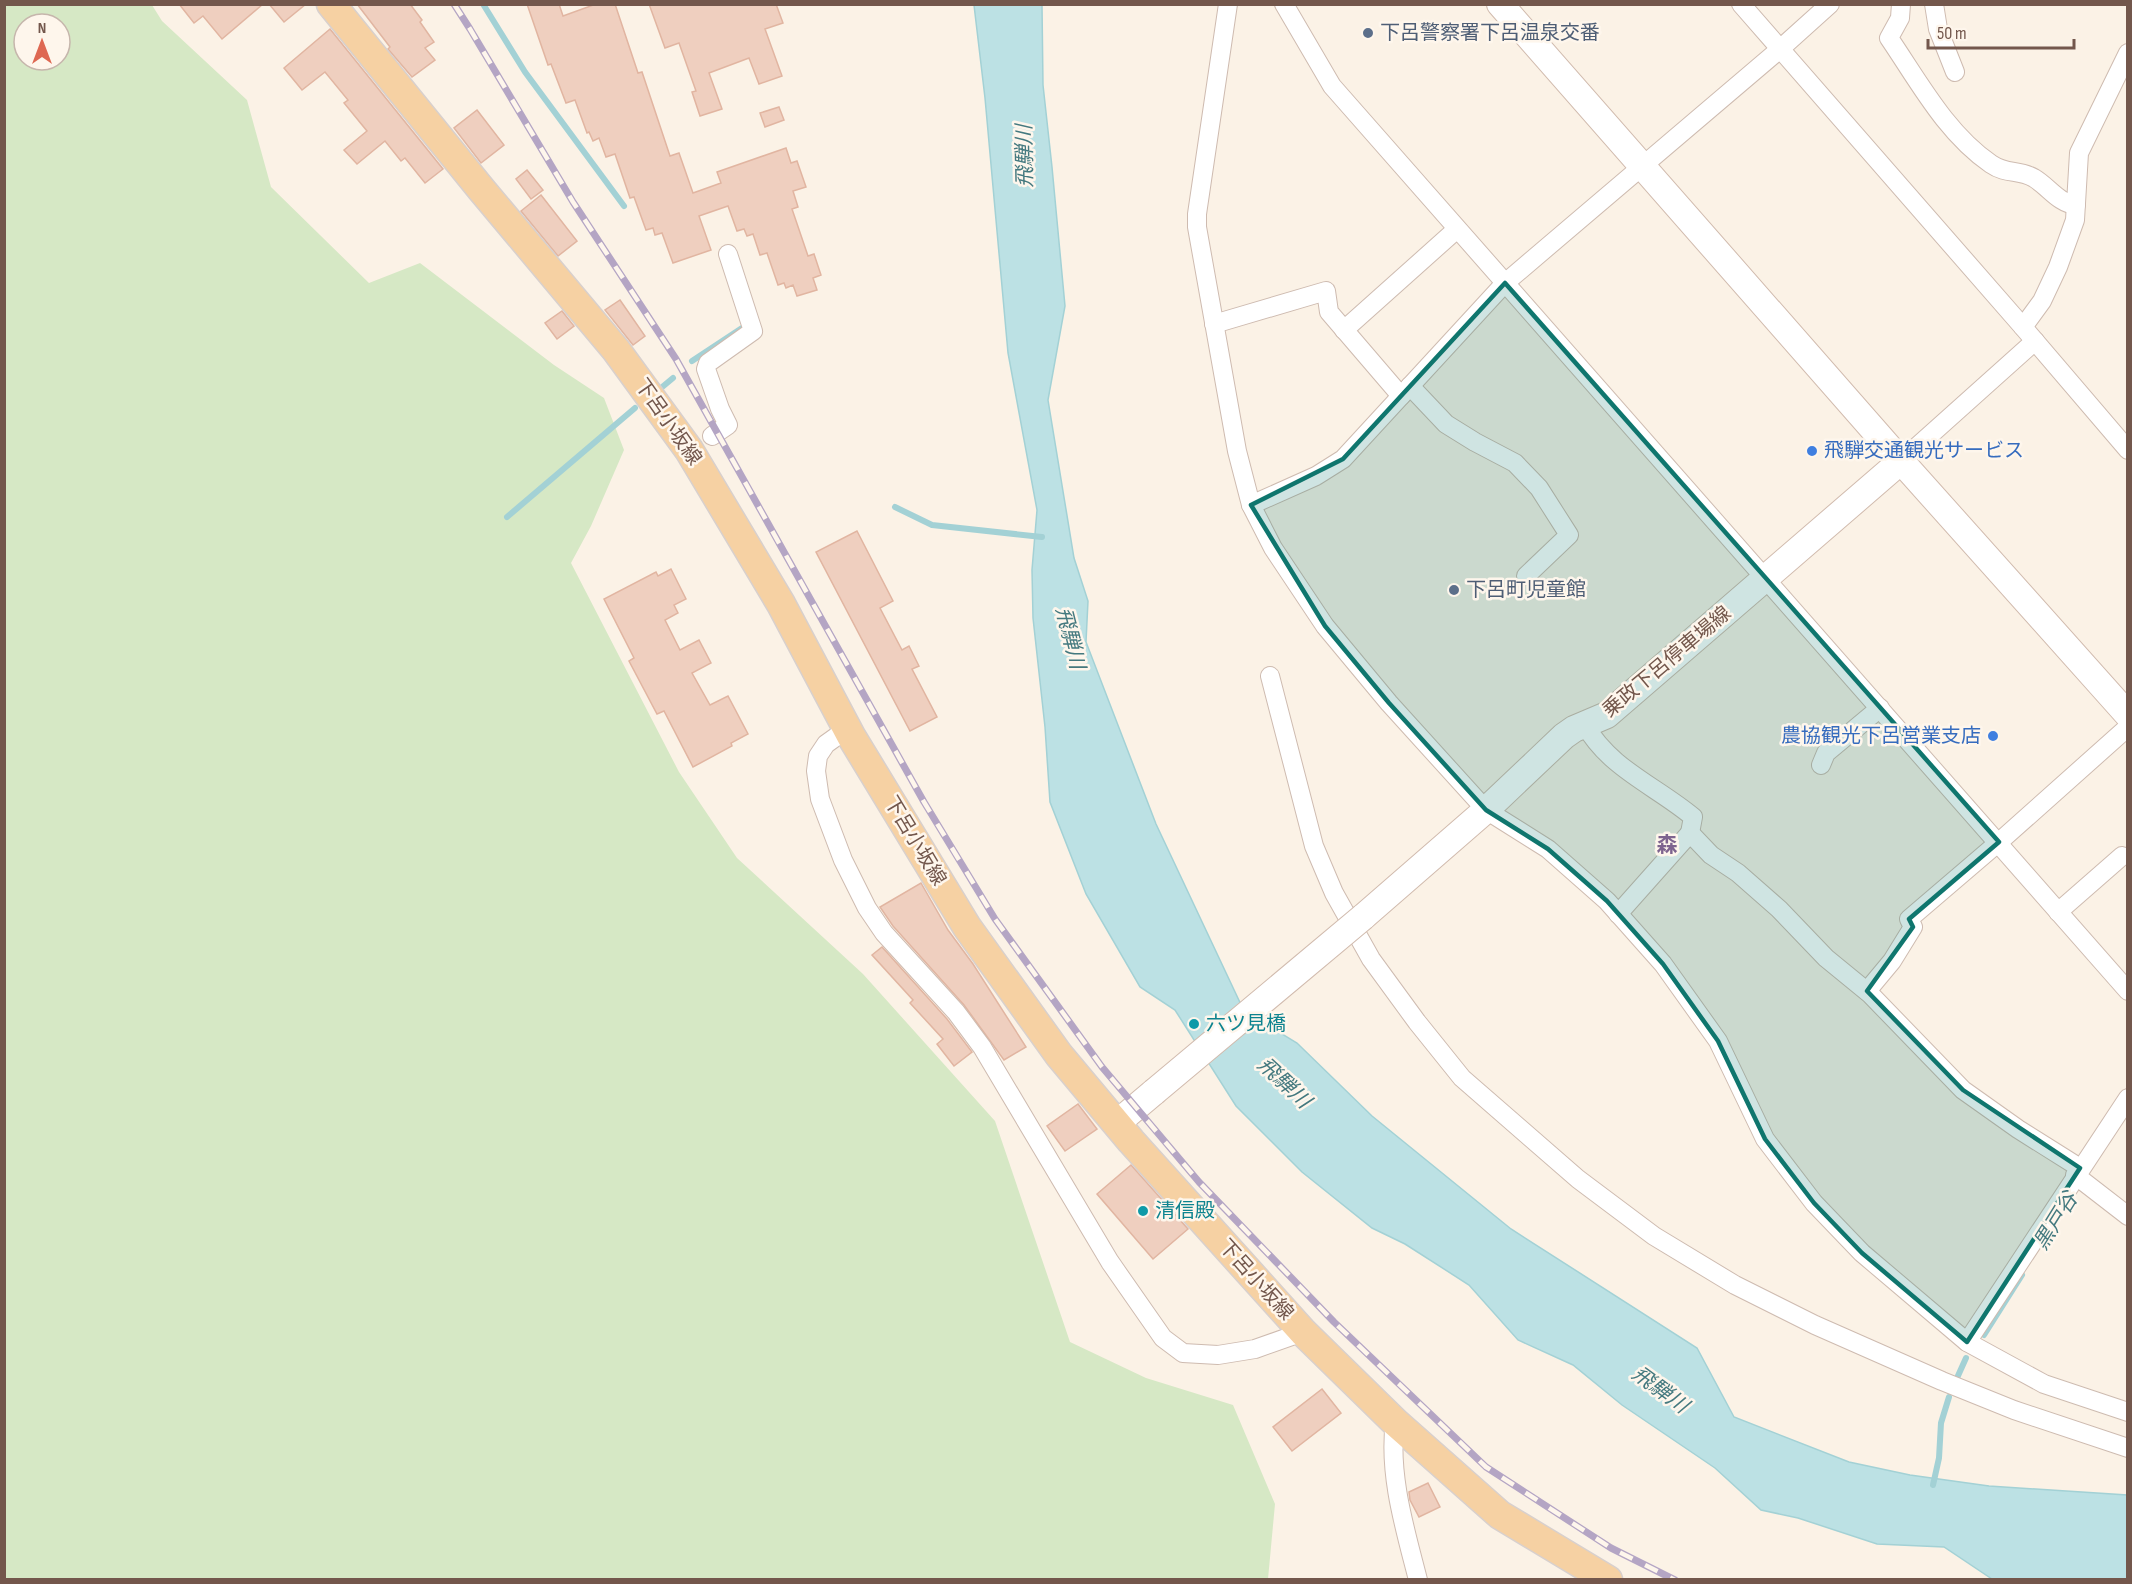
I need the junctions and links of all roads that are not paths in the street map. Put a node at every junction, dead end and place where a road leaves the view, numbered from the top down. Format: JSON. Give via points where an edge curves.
{"nodes":[{"id":1,"x":331,"y":4,"type":"edge"},
{"id":2,"x":1228,"y":4,"type":"edge"},
{"id":3,"x":1284,"y":4,"type":"edge"},
{"id":4,"x":1500,"y":4,"type":"edge"},
{"id":5,"x":1742,"y":4,"type":"edge"},
{"id":6,"x":1830,"y":4,"type":"edge"},
{"id":7,"x":1901,"y":4,"type":"edge"},
{"id":8,"x":1934,"y":4,"type":"edge"},
{"id":9,"x":1780,"y":49,"type":"junction"},
{"id":10,"x":2127,"y":53,"type":"edge"},
{"id":11,"x":1955,"y":72,"type":"dead end"},
{"id":12,"x":1642,"y":166,"type":"junction"},
{"id":13,"x":2076,"y":205,"type":"junction"},
{"id":14,"x":1457,"y":229,"type":"junction"},
{"id":15,"x":728,"y":254,"type":"dead end"},
{"id":16,"x":1505,"y":283,"type":"junction"},
{"id":17,"x":1214,"y":324,"type":"junction"},
{"id":18,"x":1344,"y":330,"type":"junction"},
{"id":19,"x":2029,"y":334,"type":"junction"},
{"id":20,"x":1406,"y":391,"type":"junction"},
{"id":21,"x":712,"y":436,"type":"dead end"},
{"id":22,"x":2127,"y":450,"type":"edge"},
{"id":23,"x":1901,"y":461,"type":"junction"},
{"id":24,"x":1251,"y":505,"type":"junction"},
{"id":25,"x":1526,"y":576,"type":"dead end"},
{"id":26,"x":1766,"y":578,"type":"junction"},
{"id":27,"x":1270,"y":676,"type":"dead end"},
{"id":28,"x":1880,"y":708,"type":"junction"},
{"id":29,"x":2127,"y":715,"type":"edge"},
{"id":30,"x":1586,"y":725,"type":"junction"},
{"id":31,"x":2127,"y":727,"type":"edge"},
{"id":32,"x":847,"y":729,"type":"junction"},
{"id":33,"x":1821,"y":765,"type":"dead end"},
{"id":34,"x":1486,"y":810,"type":"junction"},
{"id":35,"x":1690,"y":832,"type":"junction"},
{"id":36,"x":1999,"y":842,"type":"junction"},
{"id":37,"x":2122,"y":856,"type":"dead end"},
{"id":38,"x":2058,"y":912,"type":"junction"},
{"id":39,"x":1618,"y":914,"type":"junction"},
{"id":40,"x":1867,"y":991,"type":"junction"},
{"id":41,"x":2127,"y":991,"type":"edge"},
{"id":42,"x":2127,"y":1098,"type":"edge"},
{"id":43,"x":1116,"y":1124,"type":"junction"},
{"id":44,"x":2081,"y":1175,"type":"junction"},
{"id":45,"x":2127,"y":1216,"type":"edge"},
{"id":46,"x":1303,"y":1332,"type":"junction"},
{"id":47,"x":1967,"y":1342,"type":"junction"},
{"id":48,"x":2125,"y":1404,"type":"edge"},
{"id":49,"x":1395,"y":1422,"type":"junction"},
{"id":50,"x":2127,"y":1448,"type":"edge"},
{"id":51,"x":1418,"y":1580,"type":"edge"},
{"id":52,"x":1608,"y":1580,"type":"edge"}],
"edges":[{"from":1,"to":32,"type":"main road","name":"下呂小坂線","via":[[616,350],[683,441],[781,604]]},
{"from":2,"to":17,"type":"street","via":[[1197,214]]},
{"from":3,"to":14,"type":"street","via":[[1332,86]]},
{"from":4,"to":12,"type":"main road"},
{"from":5,"to":9,"type":"street"},
{"from":6,"to":9,"type":"street"},
{"from":7,"to":13,"type":"street","via":[[1900,18],[1888,38],[1942,117],[1989,163],[2004,172],[2034,178],[2065,204]]},
{"from":8,"to":11,"type":"street","via":[[1938,29]]},
{"from":9,"to":12,"type":"street"},
{"from":9,"to":19,"type":"street"},
{"from":10,"to":13,"type":"street","via":[[2079,153]]},
{"from":12,"to":16,"type":"street"},
{"from":12,"to":23,"type":"main road"},
{"from":13,"to":19,"type":"street","via":[[2075,220],[2058,267]]},
{"from":14,"to":16,"type":"street"},
{"from":14,"to":18,"type":"street"},
{"from":15,"to":21,"type":"street","via":[[753,331],[708,363],[706,369],[728,425]]},
{"from":16,"to":20,"type":"street"},
{"from":16,"to":26,"type":"street"},
{"from":17,"to":18,"type":"street","via":[[1326,291],[1329,312]]},
{"from":17,"to":24,"type":"street"},
{"from":18,"to":20,"type":"street"},
{"from":19,"to":22,"type":"street"},
{"from":19,"to":23,"type":"street"},
{"from":20,"to":24,"type":"street","via":[[1343,459],[1316,476]]},
{"from":20,"to":25,"type":"street","via":[[1446,424],[1515,463],[1539,488],[1569,535]]},
{"from":23,"to":26,"type":"main road","name":"乗政下呂停車場線"},
{"from":23,"to":29,"type":"main road"},
{"from":24,"to":34,"type":"street","via":[[1273,548],[1325,626]]},
{"from":26,"to":28,"type":"street"},
{"from":26,"to":30,"type":"main road","name":"乗政下呂停車場線","via":[[1606,715]]},
{"from":27,"to":50,"type":"street","via":[[1314,846],[1334,892],[1371,959],[1462,1078],[1588,1186],[1654,1236],[1734,1285],[1942,1381]]},
{"from":28,"to":33,"type":"street","via":[[1827,753]]},
{"from":28,"to":36,"type":"street"},
{"from":30,"to":34,"type":"main road","name":"乗政下呂停車場線","via":[[1564,736]]},
{"from":30,"to":35,"type":"street","via":[[1594,741],[1623,769],[1693,817]]},
{"from":31,"to":36,"type":"street"},
{"from":32,"to":43,"type":"main road","name":"下呂小坂線","via":[[967,927],[1059,1055]]},
{"from":32,"to":46,"type":"street","via":[[826,744],[818,756],[816,771],[820,799],[843,860],[867,908],[982,1047],[1110,1262],[1163,1338],[1183,1353],[1218,1354],[1255,1349]]},
{"from":34,"to":39,"type":"street","via":[[1548,849]]},
{"from":34,"to":43,"type":"main road","name":"乗政下呂停車場線","bridge":true},
{"from":35,"to":39,"type":"street"},
{"from":35,"to":40,"type":"street","via":[[1711,855],[1738,873]]},
{"from":36,"to":38,"type":"street"},
{"from":36,"to":40,"type":"street","via":[[1909,919],[1913,927]]},
{"from":37,"to":38,"type":"street"},
{"from":38,"to":41,"type":"street"},
{"from":39,"to":47,"type":"street","via":[[1663,963],[1718,1041],[1765,1139],[1814,1203],[1862,1253]]},
{"from":40,"to":44,"type":"street","via":[[1963,1090]]},
{"from":42,"to":44,"type":"street"},
{"from":43,"to":46,"type":"main road","name":"下呂小坂線"},
{"from":44,"to":45,"type":"street"},
{"from":44,"to":47,"type":"street"},
{"from":46,"to":49,"type":"main road","name":"下呂小坂線"},
{"from":47,"to":48,"type":"street","via":[[2044,1384]]},
{"from":49,"to":51,"type":"street","via":[[1400,1508]]},
{"from":49,"to":52,"type":"main road","name":"下呂小坂線","via":[[1500,1515]]}]}
